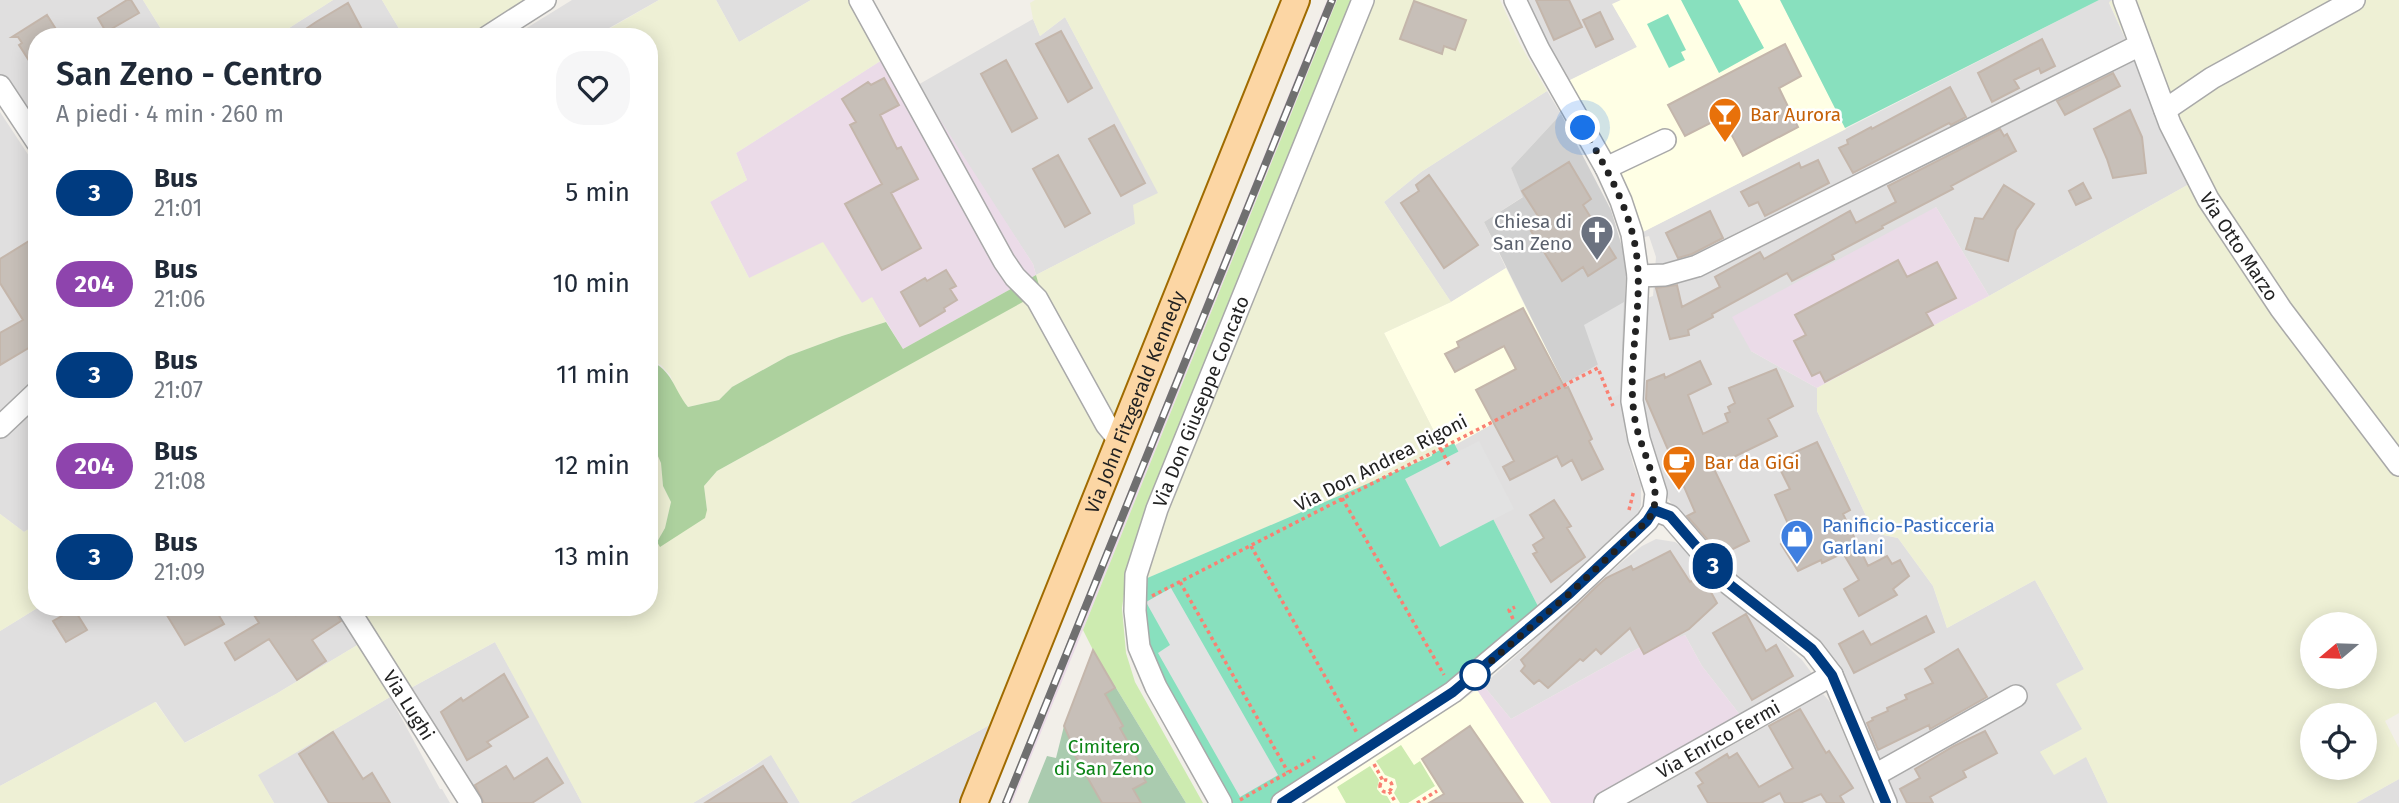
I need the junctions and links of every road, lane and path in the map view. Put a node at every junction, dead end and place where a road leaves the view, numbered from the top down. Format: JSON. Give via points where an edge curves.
{"nodes":[{"id":1,"x":545,"y":0,"type":"edge"},
{"id":2,"x":860,"y":0,"type":"edge"},
{"id":3,"x":1296,"y":0,"type":"edge"},
{"id":4,"x":1363,"y":0,"type":"edge"},
{"id":5,"x":1515,"y":0,"type":"edge"},
{"id":6,"x":2124,"y":0,"type":"edge"},
{"id":7,"x":2354,"y":0,"type":"edge"},
{"id":8,"x":501,"y":28,"type":"edge"},
{"id":9,"x":2140,"y":45,"type":"junction"},
{"id":10,"x":0,"y":86,"type":"edge"},
{"id":11,"x":2165,"y":110,"type":"junction"},
{"id":12,"x":28,"y":128,"type":"edge"},
{"id":13,"x":1665,"y":140,"type":"dead end"},
{"id":14,"x":1606,"y":168,"type":"junction"},
{"id":15,"x":1638,"y":276,"type":"junction"},
{"id":16,"x":28,"y":400,"type":"edge"},
{"id":17,"x":1615,"y":411,"type":"dead end"},
{"id":18,"x":0,"y":426,"type":"edge"},
{"id":19,"x":1120,"y":441,"type":"junction"},
{"id":20,"x":1441,"y":449,"type":"junction"},
{"id":21,"x":1449,"y":464,"type":"dead end"},
{"id":22,"x":2399,"y":466,"type":"edge"},
{"id":23,"x":1634,"y":483,"type":"dead end"},
{"id":24,"x":1342,"y":499,"type":"junction"},
{"id":25,"x":1654,"y":510,"type":"junction"},
{"id":26,"x":1628,"y":513,"type":"dead end"},
{"id":27,"x":1250,"y":545,"type":"junction"},
{"id":28,"x":1180,"y":582,"type":"junction"},
{"id":29,"x":1152,"y":596,"type":"dead end"},
{"id":30,"x":1515,"y":607,"type":"dead end"},
{"id":31,"x":1509,"y":610,"type":"dead end"},
{"id":32,"x":353,"y":616,"type":"edge"},
{"id":33,"x":1832,"y":675,"type":"junction"},
{"id":34,"x":1453,"y":692,"type":"junction"},
{"id":35,"x":2016,"y":696,"type":"dead end"},
{"id":36,"x":1357,"y":733,"type":"dead end"},
{"id":37,"x":1372,"y":760,"type":"dead end"},
{"id":38,"x":1875,"y":775,"type":"junction"},
{"id":39,"x":1383,"y":781,"type":"junction"},
{"id":40,"x":1389,"y":792,"type":"junction"},
{"id":41,"x":1437,"y":792,"type":"dead end"},
{"id":42,"x":1291,"y":798,"type":"edge"},
{"id":43,"x":471,"y":803,"type":"edge"},
{"id":44,"x":974,"y":803,"type":"edge"},
{"id":45,"x":1221,"y":803,"type":"edge"},
{"id":46,"x":1396,"y":803,"type":"edge"},
{"id":47,"x":1417,"y":803,"type":"edge"},
{"id":48,"x":1605,"y":803,"type":"edge"},
{"id":49,"x":1886,"y":803,"type":"edge"}],
"edges":[{"from":1,"to":8,"type":"street"},
{"from":2,"to":19,"type":"street","via":[[1004,261],[1037,299],[1106,424]]},
{"from":3,"to":19,"type":"main road","name":"Via John Fitzgerald Kennedy"},
{"from":4,"to":45,"type":"street","name":"Via Don Giuseppe Concato","via":[[1157,509],[1136,575],[1135,611],[1143,659]]},
{"from":5,"to":14,"type":"street"},
{"from":6,"to":9,"type":"street","name":"Via Otto Marzo"},
{"from":7,"to":11,"type":"street","via":[[2211,78]]},
{"from":9,"to":11,"type":"street","name":"Via Otto Marzo"},
{"from":9,"to":15,"type":"street","via":[[1697,266],[1665,275]]},
{"from":10,"to":12,"type":"street"},
{"from":11,"to":22,"type":"street","name":"Via Otto Marzo","via":[[2208,199],[2281,309]]},
{"from":13,"to":14,"type":"street"},
{"from":14,"to":15,"type":"street","via":[[1629,223]]},
{"from":15,"to":25,"type":"street","via":[[1632,401],[1656,493]]},
{"from":16,"to":18,"type":"street"},
{"from":17,"to":20,"type":"path","name":"Via Don Andrea Rigoni","via":[[1598,368]]},
{"from":19,"to":44,"type":"main road","name":"Via John Fitzgerald Kennedy"},
{"from":20,"to":21,"type":"path"},
{"from":20,"to":24,"type":"path","name":"Via Don Andrea Rigoni"},
{"from":23,"to":26,"type":"path"},
{"from":24,"to":27,"type":"path","name":"Via Don Andrea Rigoni"},
{"from":24,"to":34,"type":"path"},
{"from":25,"to":33,"type":"street","via":[[1670,516],[1729,584],[1812,649]]},
{"from":25,"to":34,"type":"street","via":[[1568,595]]},
{"from":27,"to":28,"type":"path","name":"Via Don Andrea Rigoni"},
{"from":27,"to":36,"type":"path"},
{"from":28,"to":29,"type":"path","name":"Via Don Andrea Rigoni"},
{"from":28,"to":42,"type":"path"},
{"from":30,"to":31,"type":"path"},
{"from":32,"to":43,"type":"street","name":"Via Lughi"},
{"from":33,"to":38,"type":"street"},
{"from":33,"to":48,"type":"street","name":"Via Enrico Fermi"},
{"from":34,"to":42,"type":"street"},
{"from":35,"to":38,"type":"street"},
{"from":37,"to":39,"type":"path"},
{"from":38,"to":49,"type":"street"},
{"from":39,"to":40,"type":"path","via":[[1381,790]]},
{"from":39,"to":40,"type":"path","via":[[1392,783]]},
{"from":40,"to":46,"type":"path"},
{"from":41,"to":47,"type":"path"}]}
